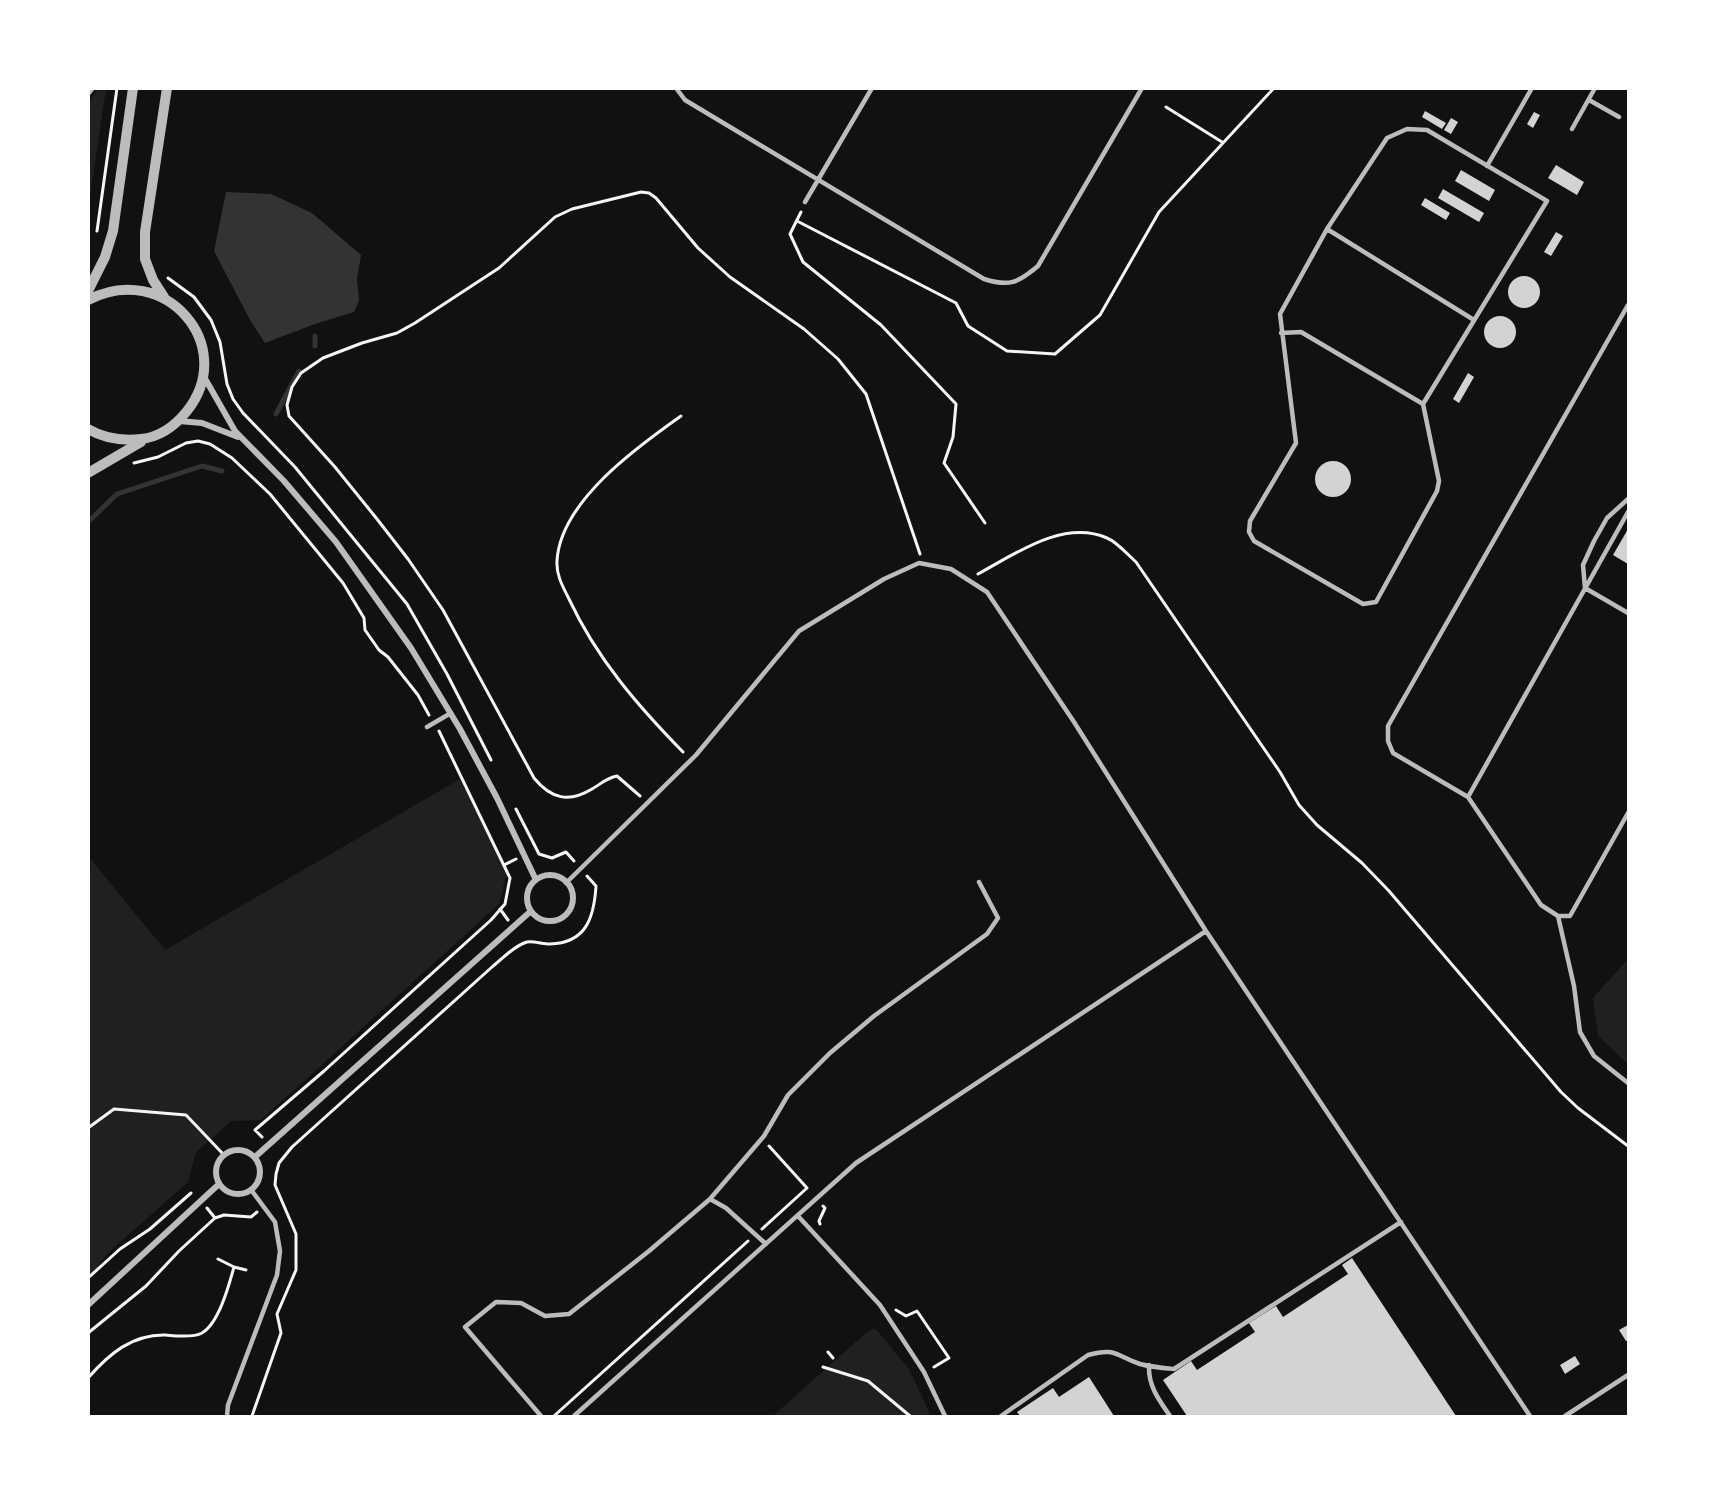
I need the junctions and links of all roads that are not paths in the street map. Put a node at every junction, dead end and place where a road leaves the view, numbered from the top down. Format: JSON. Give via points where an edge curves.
{"nodes":[{"id":1,"x":92,"y":88,"type":"edge"},
{"id":2,"x":133,"y":88,"type":"edge"},
{"id":3,"x":167,"y":88,"type":"edge"},
{"id":4,"x":676,"y":88,"type":"edge"},
{"id":5,"x":872,"y":88,"type":"edge"},
{"id":6,"x":1142,"y":88,"type":"edge"},
{"id":7,"x":1532,"y":88,"type":"edge"},
{"id":8,"x":1595,"y":88,"type":"edge"},
{"id":9,"x":88,"y":93,"type":"edge"},
{"id":10,"x":1589,"y":100,"type":"junction"},
{"id":11,"x":1619,"y":117,"type":"dead end"},
{"id":12,"x":1572,"y":129,"type":"dead end"},
{"id":13,"x":1487,"y":166,"type":"junction"},
{"id":14,"x":818,"y":180,"type":"junction"},
{"id":15,"x":806,"y":202,"type":"road end"},
{"id":16,"x":1328,"y":229,"type":"junction"},
{"id":17,"x":88,"y":291,"type":"edge"},
{"id":18,"x":164,"y":297,"type":"junction"},
{"id":19,"x":88,"y":300,"type":"edge"},
{"id":20,"x":1629,"y":305,"type":"edge"},
{"id":21,"x":1474,"y":320,"type":"junction"},
{"id":22,"x":1281,"y":333,"type":"junction"},
{"id":23,"x":203,"y":375,"type":"junction"},
{"id":24,"x":1423,"y":404,"type":"junction"},
{"id":25,"x":179,"y":421,"type":"junction"},
{"id":26,"x":88,"y":429,"type":"edge"},
{"id":27,"x":150,"y":438,"type":"junction"},
{"id":28,"x":248,"y":444,"type":"junction"},
{"id":29,"x":88,"y":473,"type":"edge"},
{"id":30,"x":1629,"y":499,"type":"edge"},
{"id":31,"x":1627,"y":514,"type":"edge"},
{"id":32,"x":1585,"y":588,"type":"junction"},
{"id":33,"x":1629,"y":613,"type":"edge"},
{"id":34,"x":451,"y":713,"type":"junction"},
{"id":35,"x":427,"y":727,"type":"dead end"},
{"id":36,"x":1468,"y":797,"type":"junction"},
{"id":37,"x":1629,"y":813,"type":"edge"},
{"id":38,"x":536,"y":880,"type":"junction"},
{"id":39,"x":566,"y":882,"type":"junction"},
{"id":40,"x":979,"y":882,"type":"dead end"},
{"id":41,"x":531,"y":911,"type":"junction"},
{"id":42,"x":1558,"y":916,"type":"junction"},
{"id":43,"x":1206,"y":931,"type":"junction"},
{"id":44,"x":1629,"y":1083,"type":"edge"},
{"id":45,"x":255,"y":1157,"type":"junction"},
{"id":46,"x":219,"y":1184,"type":"junction"},
{"id":47,"x":252,"y":1191,"type":"junction"},
{"id":48,"x":710,"y":1199,"type":"junction"},
{"id":49,"x":798,"y":1216,"type":"junction"},
{"id":50,"x":1401,"y":1222,"type":"junction"},
{"id":51,"x":766,"y":1244,"type":"junction"},
{"id":52,"x":88,"y":1305,"type":"edge"},
{"id":53,"x":1149,"y":1365,"type":"junction"},
{"id":54,"x":1629,"y":1374,"type":"edge"},
{"id":55,"x":227,"y":1416,"type":"edge"},
{"id":56,"x":540,"y":1416,"type":"edge"},
{"id":57,"x":574,"y":1416,"type":"edge"},
{"id":58,"x":945,"y":1416,"type":"edge"},
{"id":59,"x":1001,"y":1416,"type":"edge"},
{"id":60,"x":1170,"y":1416,"type":"edge"},
{"id":61,"x":1530,"y":1416,"type":"edge"},
{"id":62,"x":1565,"y":1416,"type":"edge"}],
"edges":[{"from":1,"to":9,"type":"street"},
{"from":2,"to":17,"type":"street","via":[[113,231]]},
{"from":3,"to":18,"type":"street","via":[[145,232],[145,259]]},
{"from":4,"to":14,"type":"lane","via":[[686,100]]},
{"from":5,"to":14,"type":"lane"},
{"from":6,"to":14,"type":"lane","via":[[1038,266],[1021,280],[1002,284],[984,279]]},
{"from":7,"to":13,"type":"lane"},
{"from":8,"to":10,"type":"lane"},
{"from":10,"to":11,"type":"lane"},
{"from":10,"to":12,"type":"lane"},
{"from":13,"to":16,"type":"lane","via":[[1427,130],[1407,129],[1388,138]]},
{"from":13,"to":21,"type":"lane","via":[[1547,201]]},
{"from":14,"to":15,"type":"lane"},
{"from":16,"to":21,"type":"lane"},
{"from":16,"to":22,"type":"lane","via":[[1280,314]]},
{"from":18,"to":19,"type":"street","via":[[122,289]]},
{"from":18,"to":23,"type":"street","via":[[182,311],[196,330],[203,352]]},
{"from":20,"to":36,"type":"lane","via":[[1388,726],[1388,741],[1394,753]]},
{"from":21,"to":24,"type":"lane"},
{"from":22,"to":24,"type":"lane","via":[[1301,332]]},
{"from":22,"to":24,"type":"lane","via":[[1296,443],[1250,521],[1249,532],[1254,541],[1363,604],[1376,602],[1437,491],[1439,481]]},
{"from":23,"to":25,"type":"street","via":[[195,400]]},
{"from":23,"to":28,"type":"street","via":[[235,430]]},
{"from":25,"to":27,"type":"street"},
{"from":25,"to":28,"type":"street","via":[[202,423],[234,434]]},
{"from":26,"to":27,"type":"street","via":[[124,441]]},
{"from":27,"to":29,"type":"street"},
{"from":28,"to":34,"type":"street","via":[[336,542],[411,648]]},
{"from":30,"to":32,"type":"lane","via":[[1607,518],[1583,565]]},
{"from":31,"to":32,"type":"lane"},
{"from":32,"to":33,"type":"lane"},
{"from":32,"to":36,"type":"lane"},
{"from":34,"to":35,"type":"lane"},
{"from":34,"to":38,"type":"street"},
{"from":36,"to":42,"type":"lane","via":[[1541,905]]},
{"from":37,"to":42,"type":"lane","via":[[1570,916]]},
{"from":38,"to":39,"type":"street","via":[[555,876]]},
{"from":38,"to":41,"type":"street","via":[[527,898]]},
{"from":39,"to":41,"type":"street","via":[[572,903],[564,916],[550,921]]},
{"from":39,"to":43,"type":"lane","via":[[691,760],[799,631],[884,579],[919,563],[951,568],[987,592]]},
{"from":40,"to":48,"type":"lane","via":[[999,918],[987,934],[830,1053],[788,1095],[762,1138]]},
{"from":41,"to":45,"type":"street"},
{"from":42,"to":44,"type":"lane","via":[[1580,1032],[1594,1056]]},
{"from":43,"to":49,"type":"lane","via":[[856,1163]]},
{"from":43,"to":50,"type":"lane"},
{"from":45,"to":46,"type":"street","via":[[243,1150],[224,1155],[217,1166]]},
{"from":45,"to":47,"type":"street","via":[[260,1179]]},
{"from":46,"to":47,"type":"street","via":[[230,1194]]},
{"from":46,"to":52,"type":"street"},
{"from":47,"to":55,"type":"lane","via":[[275,1222],[280,1251],[277,1275]]},
{"from":48,"to":51,"type":"lane","via":[[726,1208]]},
{"from":48,"to":56,"type":"lane","via":[[569,1314],[545,1316],[521,1303],[496,1302],[465,1327]]},
{"from":49,"to":51,"type":"lane"},
{"from":49,"to":58,"type":"lane","via":[[880,1305],[924,1372]]},
{"from":50,"to":53,"type":"lane","via":[[1174,1369]]},
{"from":50,"to":61,"type":"lane"},
{"from":51,"to":57,"type":"lane"},
{"from":53,"to":59,"type":"lane","via":[[1113,1351],[1088,1355]]},
{"from":53,"to":60,"type":"lane","via":[[1154,1393]]},
{"from":54,"to":62,"type":"lane"}]}
